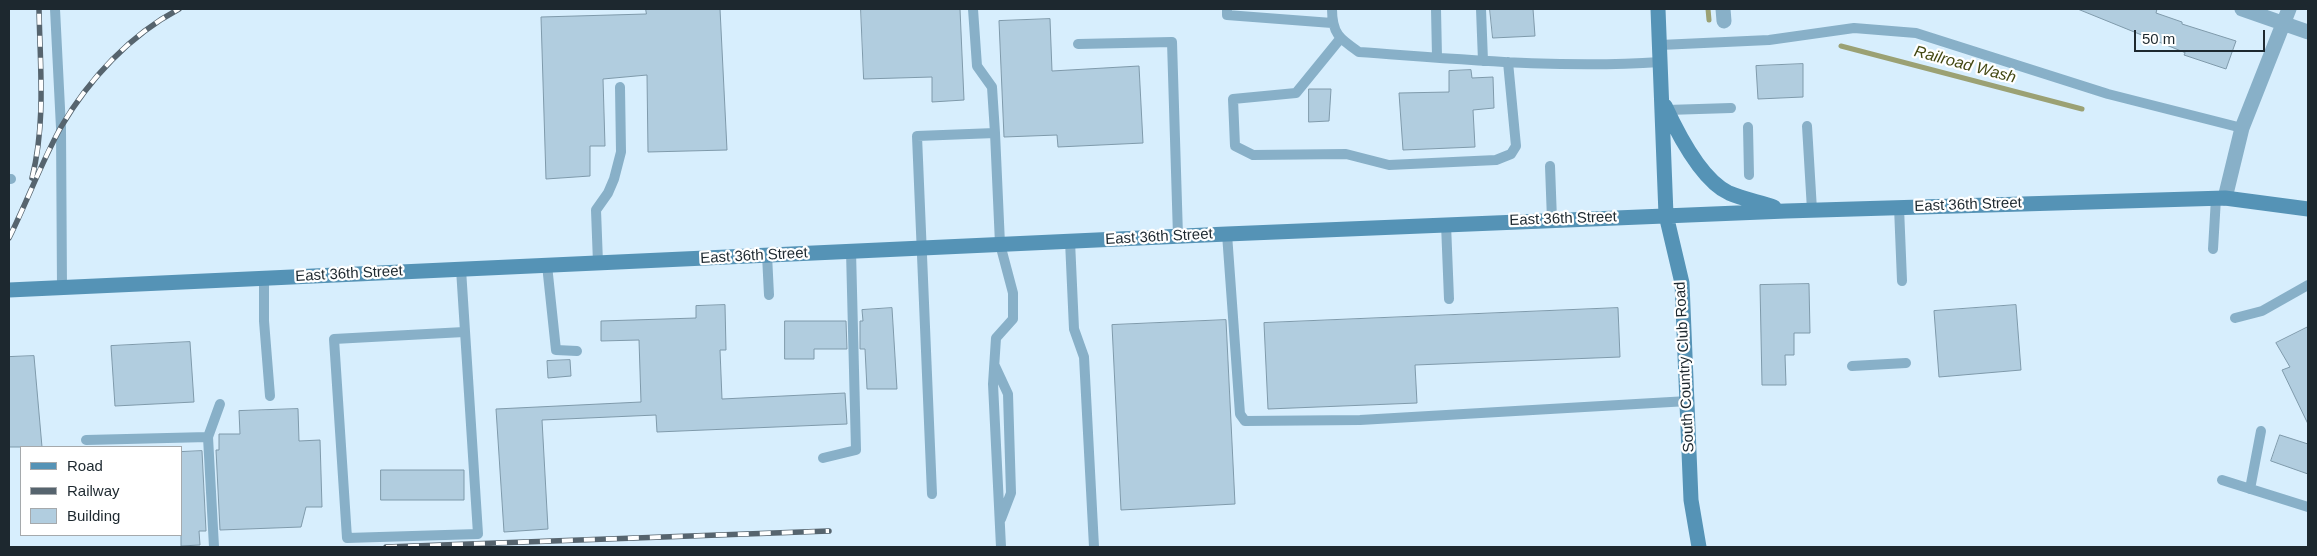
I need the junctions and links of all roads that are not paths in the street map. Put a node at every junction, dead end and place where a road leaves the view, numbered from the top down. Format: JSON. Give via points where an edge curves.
{"nodes":[{"id":1,"x":55,"y":9,"type":"edge"},
{"id":2,"x":973,"y":9,"type":"edge"},
{"id":3,"x":1227,"y":9,"type":"edge"},
{"id":4,"x":1332,"y":9,"type":"edge"},
{"id":5,"x":1436,"y":9,"type":"edge"},
{"id":6,"x":1481,"y":9,"type":"edge"},
{"id":7,"x":1658,"y":9,"type":"edge"},
{"id":8,"x":2242,"y":9,"type":"edge"},
{"id":9,"x":2290,"y":9,"type":"edge"},
{"id":10,"x":1332,"y":22,"type":"junction"},
{"id":11,"x":2283,"y":25,"type":"junction"},
{"id":12,"x":2308,"y":32,"type":"edge"},
{"id":13,"x":1340,"y":39,"type":"junction"},
{"id":14,"x":1078,"y":44,"type":"dead end"},
{"id":15,"x":1660,"y":45,"type":"junction"},
{"id":16,"x":1437,"y":58,"type":"junction"},
{"id":17,"x":1484,"y":61,"type":"junction"},
{"id":18,"x":1508,"y":62,"type":"junction"},
{"id":19,"x":1660,"y":62,"type":"junction"},
{"id":20,"x":620,"y":86,"type":"dead end"},
{"id":21,"x":1664,"y":105,"type":"junction"},
{"id":22,"x":1731,"y":108,"type":"dead end"},
{"id":23,"x":1807,"y":126,"type":"dead end"},
{"id":24,"x":1748,"y":127,"type":"dead end"},
{"id":25,"x":2242,"y":128,"type":"junction"},
{"id":26,"x":995,"y":133,"type":"junction"},
{"id":27,"x":1550,"y":166,"type":"dead end"},
{"id":28,"x":1749,"y":175,"type":"dead end"},
{"id":29,"x":2221,"y":198,"type":"junction"},
{"id":30,"x":1899,"y":207,"type":"junction"},
{"id":31,"x":2308,"y":209,"type":"edge"},
{"id":32,"x":1812,"y":210,"type":"junction"},
{"id":33,"x":1786,"y":211,"type":"junction"},
{"id":34,"x":1666,"y":215,"type":"junction"},
{"id":35,"x":1552,"y":220,"type":"junction"},
{"id":36,"x":1446,"y":224,"type":"junction"},
{"id":37,"x":1227,"y":234,"type":"junction"},
{"id":38,"x":1178,"y":236,"type":"junction"},
{"id":39,"x":1070,"y":241,"type":"junction"},
{"id":40,"x":1000,"y":244,"type":"junction"},
{"id":41,"x":922,"y":248,"type":"junction"},
{"id":42,"x":2213,"y":249,"type":"dead end"},
{"id":43,"x":851,"y":251,"type":"junction"},
{"id":44,"x":767,"y":255,"type":"junction"},
{"id":45,"x":598,"y":263,"type":"junction"},
{"id":46,"x":547,"y":265,"type":"junction"},
{"id":47,"x":461,"y":269,"type":"junction"},
{"id":48,"x":264,"y":278,"type":"junction"},
{"id":49,"x":1902,"y":281,"type":"dead end"},
{"id":50,"x":2308,"y":285,"type":"edge"},
{"id":51,"x":62,"y":288,"type":"junction"},
{"id":52,"x":9,"y":290,"type":"edge"},
{"id":53,"x":769,"y":294,"type":"dead end"},
{"id":54,"x":1449,"y":299,"type":"dead end"},
{"id":55,"x":2235,"y":318,"type":"dead end"},
{"id":56,"x":464,"y":332,"type":"junction"},
{"id":57,"x":576,"y":351,"type":"dead end"},
{"id":58,"x":1906,"y":363,"type":"dead end"},
{"id":59,"x":1852,"y":366,"type":"dead end"},
{"id":60,"x":270,"y":396,"type":"dead end"},
{"id":61,"x":1688,"y":401,"type":"junction"},
{"id":62,"x":220,"y":404,"type":"dead end"},
{"id":63,"x":2261,"y":431,"type":"dead end"},
{"id":64,"x":208,"y":436,"type":"junction"},
{"id":65,"x":86,"y":440,"type":"dead end"},
{"id":66,"x":823,"y":458,"type":"dead end"},
{"id":67,"x":2222,"y":480,"type":"dead end"},
{"id":68,"x":2250,"y":489,"type":"junction"},
{"id":69,"x":932,"y":494,"type":"dead end"},
{"id":70,"x":2308,"y":507,"type":"edge"},
{"id":71,"x":214,"y":547,"type":"edge"},
{"id":72,"x":1000,"y":547,"type":"edge"},
{"id":73,"x":1094,"y":547,"type":"edge"},
{"id":74,"x":1698,"y":547,"type":"edge"}],
"edges":[{"from":1,"to":51,"type":"lane","via":[[61,128]]},
{"from":2,"to":26,"type":"lane","via":[[977,66],[992,87]]},
{"from":3,"to":10,"type":"lane","via":[[1227,16]]},
{"from":4,"to":10,"type":"lane"},
{"from":5,"to":16,"type":"lane"},
{"from":6,"to":17,"type":"lane"},
{"from":7,"to":15,"type":"main road","name":"South Country Club Road"},
{"from":8,"to":11,"type":"street"},
{"from":9,"to":11,"type":"street"},
{"from":10,"to":13,"type":"lane"},
{"from":11,"to":12,"type":"street"},
{"from":11,"to":25,"type":"street"},
{"from":13,"to":16,"type":"lane","via":[[1359,52]]},
{"from":13,"to":18,"type":"lane","via":[[1296,93],[1233,98],[1235,146],[1253,156],[1346,154],[1389,165],[1496,160],[1511,154],[1516,146]]},
{"from":14,"to":38,"type":"lane","via":[[1172,42]]},
{"from":15,"to":19,"type":"main road","name":"South Country Club Road"},
{"from":15,"to":25,"type":"lane","via":[[1769,40],[1854,28],[1916,33],[2108,94]]},
{"from":16,"to":17,"type":"lane"},
{"from":17,"to":18,"type":"lane"},
{"from":18,"to":19,"type":"lane","via":[[1621,65]]},
{"from":19,"to":21,"type":"main road","name":"South Country Club Road"},
{"from":20,"to":45,"type":"lane","via":[[621,152],[611,186],[596,210]]},
{"from":21,"to":22,"type":"lane"},
{"from":21,"to":33,"type":"main road","via":[[1678,135],[1700,169],[1727,192]]},
{"from":21,"to":34,"type":"main road","name":"South Country Club Road"},
{"from":23,"to":32,"type":"lane"},
{"from":24,"to":28,"type":"lane"},
{"from":25,"to":29,"type":"street"},
{"from":26,"to":40,"type":"lane"},
{"from":26,"to":41,"type":"lane","via":[[917,136]]},
{"from":27,"to":35,"type":"lane"},
{"from":29,"to":30,"type":"main road","name":"East 36th Street"},
{"from":29,"to":31,"type":"main road","name":"East 36th Street"},
{"from":29,"to":42,"type":"lane"},
{"from":30,"to":32,"type":"main road","name":"East 36th Street"},
{"from":30,"to":49,"type":"lane"},
{"from":32,"to":33,"type":"main road","name":"East 36th Street"},
{"from":33,"to":34,"type":"main road","name":"East 36th Street"},
{"from":34,"to":35,"type":"main road","name":"East 36th Street"},
{"from":34,"to":61,"type":"main road","name":"South Country Club Road","via":[[1682,283]]},
{"from":35,"to":36,"type":"main road","name":"East 36th Street"},
{"from":36,"to":37,"type":"main road","name":"East 36th Street"},
{"from":36,"to":54,"type":"lane"},
{"from":37,"to":38,"type":"main road","name":"East 36th Street"},
{"from":37,"to":61,"type":"lane","via":[[1240,414],[1245,422],[1360,420]]},
{"from":38,"to":39,"type":"main road","name":"East 36th Street"},
{"from":39,"to":40,"type":"main road","name":"East 36th Street"},
{"from":39,"to":73,"type":"lane","via":[[1074,329],[1084,357]]},
{"from":40,"to":41,"type":"main road","name":"East 36th Street"},
{"from":40,"to":72,"type":"lane","via":[[1013,293],[1013,319],[996,338],[993,384]]},
{"from":41,"to":43,"type":"main road","name":"East 36th Street"},
{"from":41,"to":69,"type":"lane"},
{"from":43,"to":44,"type":"main road","name":"East 36th Street"},
{"from":43,"to":66,"type":"lane","via":[[856,450]]},
{"from":44,"to":45,"type":"main road","name":"East 36th Street"},
{"from":44,"to":53,"type":"lane"},
{"from":45,"to":46,"type":"main road","name":"East 36th Street"},
{"from":46,"to":47,"type":"main road","name":"East 36th Street"},
{"from":46,"to":57,"type":"lane","via":[[556,350]]},
{"from":47,"to":48,"type":"main road","name":"East 36th Street"},
{"from":47,"to":56,"type":"lane"},
{"from":48,"to":51,"type":"main road","name":"East 36th Street"},
{"from":48,"to":60,"type":"lane"},
{"from":50,"to":55,"type":"lane","via":[[2262,311]]},
{"from":51,"to":52,"type":"main road","name":"East 36th Street"},
{"from":56,"to":56,"type":"lane","via":[[478,534],[347,538],[334,339]]},
{"from":58,"to":59,"type":"lane"},
{"from":61,"to":74,"type":"main road","name":"South Country Club Road","via":[[1691,500]]},
{"from":62,"to":64,"type":"lane"},
{"from":63,"to":68,"type":"lane"},
{"from":64,"to":65,"type":"lane"},
{"from":64,"to":71,"type":"lane"},
{"from":67,"to":68,"type":"lane"},
{"from":68,"to":70,"type":"lane"}]}
